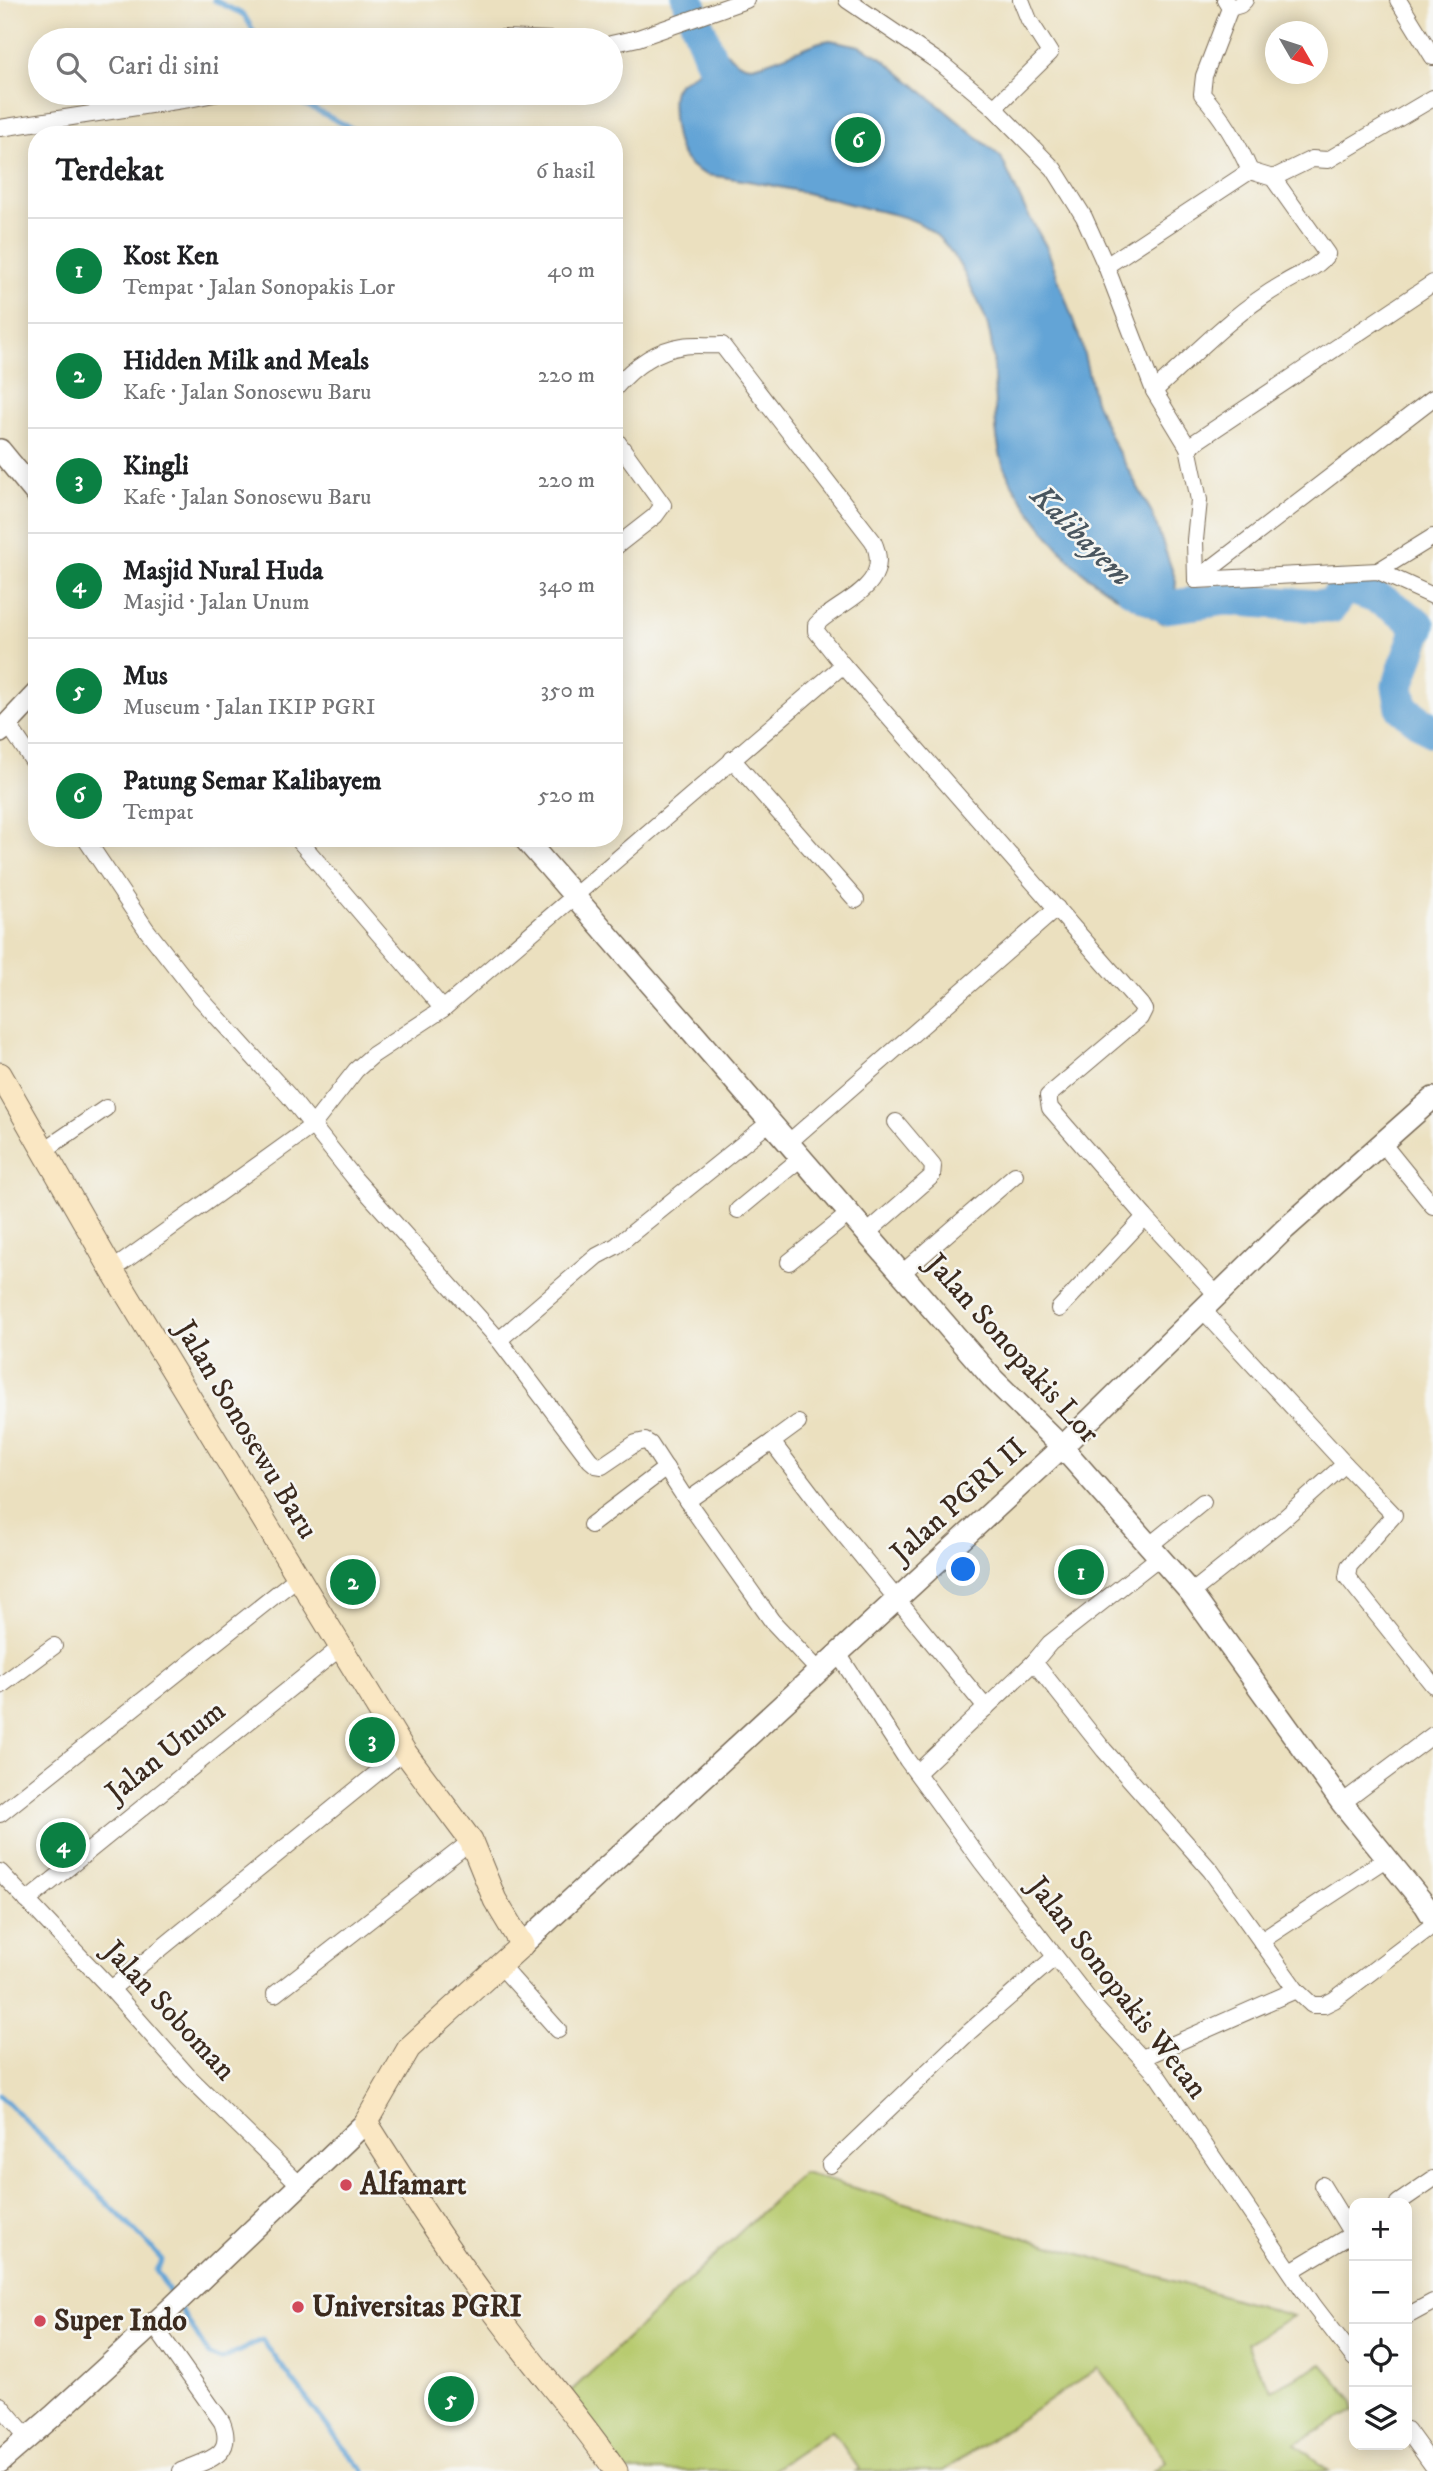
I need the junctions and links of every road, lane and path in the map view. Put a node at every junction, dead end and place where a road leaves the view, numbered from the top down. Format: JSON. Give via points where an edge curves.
{"nodes":[{"id":1,"x":746,"y":0,"type":"edge"},
{"id":2,"x":847,"y":0,"type":"edge"},
{"id":3,"x":1021,"y":0,"type":"edge"},
{"id":4,"x":1245,"y":0,"type":"edge"},
{"id":5,"x":1398,"y":0,"type":"edge"},
{"id":6,"x":1227,"y":4,"type":"edge"},
{"id":7,"x":623,"y":41,"type":"edge"},
{"id":8,"x":1433,"y":57,"type":"edge"},
{"id":9,"x":1433,"y":98,"type":"edge"},
{"id":10,"x":144,"y":105,"type":"edge"},
{"id":11,"x":994,"y":108,"type":"junction"},
{"id":12,"x":0,"y":128,"type":"edge"},
{"id":13,"x":1250,"y":171,"type":"junction"},
{"id":14,"x":1273,"y":178,"type":"junction"},
{"id":15,"x":1106,"y":267,"type":"junction"},
{"id":16,"x":1433,"y":283,"type":"edge"},
{"id":17,"x":623,"y":381,"type":"edge"},
{"id":18,"x":1153,"y":391,"type":"junction"},
{"id":19,"x":1433,"y":398,"type":"edge"},
{"id":20,"x":1188,"y":447,"type":"junction"},
{"id":21,"x":623,"y":449,"type":"edge"},
{"id":22,"x":0,"y":450,"type":"edge"},
{"id":23,"x":28,"y":484,"type":"edge"},
{"id":24,"x":1433,"y":537,"type":"edge"},
{"id":25,"x":623,"y":541,"type":"edge"},
{"id":26,"x":1378,"y":571,"type":"junction"},
{"id":27,"x":1196,"y":580,"type":"junction"},
{"id":28,"x":1433,"y":596,"type":"edge"},
{"id":29,"x":843,"y":665,"type":"junction"},
{"id":30,"x":28,"y":703,"type":"edge"},
{"id":31,"x":4,"y":728,"type":"edge"},
{"id":32,"x":28,"y":756,"type":"edge"},
{"id":33,"x":732,"y":759,"type":"junction"},
{"id":34,"x":91,"y":847,"type":"edge"},
{"id":35,"x":305,"y":847,"type":"edge"},
{"id":36,"x":531,"y":847,"type":"edge"},
{"id":37,"x":572,"y":896,"type":"junction"},
{"id":38,"x":856,"y":900,"type":"dead end"},
{"id":39,"x":1057,"y":908,"type":"junction"},
{"id":40,"x":443,"y":1009,"type":"junction"},
{"id":41,"x":0,"y":1074,"type":"edge"},
{"id":42,"x":1433,"y":1098,"type":"edge"},
{"id":43,"x":106,"y":1108,"type":"dead end"},
{"id":44,"x":769,"y":1122,"type":"junction"},
{"id":45,"x":896,"y":1122,"type":"dead end"},
{"id":46,"x":312,"y":1126,"type":"junction"},
{"id":47,"x":1382,"y":1143,"type":"junction"},
{"id":48,"x":795,"y":1150,"type":"junction"},
{"id":49,"x":43,"y":1151,"type":"junction"},
{"id":50,"x":1015,"y":1175,"type":"dead end"},
{"id":51,"x":1433,"y":1206,"type":"edge"},
{"id":52,"x":738,"y":1210,"type":"dead end"},
{"id":53,"x":850,"y":1213,"type":"junction"},
{"id":54,"x":1145,"y":1217,"type":"junction"},
{"id":55,"x":867,"y":1233,"type":"junction"},
{"id":56,"x":789,"y":1262,"type":"dead end"},
{"id":57,"x":112,"y":1270,"type":"junction"},
{"id":58,"x":902,"y":1273,"type":"junction"},
{"id":59,"x":1210,"y":1302,"type":"junction"},
{"id":60,"x":1059,"y":1309,"type":"dead end"},
{"id":61,"x":499,"y":1340,"type":"junction"},
{"id":62,"x":799,"y":1423,"type":"dead end"},
{"id":63,"x":772,"y":1443,"type":"junction"},
{"id":64,"x":1062,"y":1447,"type":"junction"},
{"id":65,"x":1345,"y":1464,"type":"junction"},
{"id":66,"x":666,"y":1468,"type":"junction"},
{"id":67,"x":687,"y":1501,"type":"junction"},
{"id":68,"x":1203,"y":1502,"type":"dead end"},
{"id":69,"x":591,"y":1525,"type":"dead end"},
{"id":70,"x":1154,"y":1551,"type":"junction"},
{"id":71,"x":298,"y":1577,"type":"junction"},
{"id":72,"x":1191,"y":1592,"type":"junction"},
{"id":73,"x":896,"y":1598,"type":"junction"},
{"id":74,"x":54,"y":1646,"type":"dead end"},
{"id":75,"x":341,"y":1647,"type":"junction"},
{"id":76,"x":837,"y":1653,"type":"junction"},
{"id":77,"x":1034,"y":1662,"type":"junction"},
{"id":78,"x":818,"y":1670,"type":"junction"},
{"id":79,"x":1433,"y":1685,"type":"edge"},
{"id":80,"x":0,"y":1686,"type":"edge"},
{"id":81,"x":986,"y":1708,"type":"junction"},
{"id":82,"x":1433,"y":1735,"type":"edge"},
{"id":83,"x":404,"y":1751,"type":"junction"},
{"id":84,"x":918,"y":1773,"type":"junction"},
{"id":85,"x":1342,"y":1803,"type":"junction"},
{"id":86,"x":0,"y":1814,"type":"edge"},
{"id":87,"x":471,"y":1841,"type":"junction"},
{"id":88,"x":1387,"y":1858,"type":"junction"},
{"id":89,"x":0,"y":1872,"type":"edge"},
{"id":90,"x":27,"y":1900,"type":"junction"},
{"id":91,"x":1433,"y":1918,"type":"edge"},
{"id":92,"x":1433,"y":1925,"type":"edge"},
{"id":93,"x":1261,"y":1941,"type":"junction"},
{"id":94,"x":522,"y":1945,"type":"junction"},
{"id":95,"x":1055,"y":1957,"type":"junction"},
{"id":96,"x":500,"y":1965,"type":"junction"},
{"id":97,"x":111,"y":1989,"type":"junction"},
{"id":98,"x":1296,"y":1990,"type":"junction"},
{"id":99,"x":275,"y":1994,"type":"dead end"},
{"id":100,"x":558,"y":2030,"type":"dead end"},
{"id":101,"x":1142,"y":2058,"type":"junction"},
{"id":102,"x":366,"y":2122,"type":"junction"},
{"id":103,"x":830,"y":2165,"type":"dead end"},
{"id":104,"x":1433,"y":2179,"type":"edge"},
{"id":105,"x":300,"y":2185,"type":"junction"},
{"id":106,"x":1322,"y":2185,"type":"dead end"},
{"id":107,"x":1405,"y":2198,"type":"edge"},
{"id":108,"x":1349,"y":2227,"type":"edge"},
{"id":109,"x":1349,"y":2236,"type":"edge"},
{"id":110,"x":1291,"y":2272,"type":"junction"},
{"id":111,"x":1433,"y":2302,"type":"edge"},
{"id":112,"x":1412,"y":2313,"type":"edge"},
{"id":113,"x":153,"y":2324,"type":"junction"},
{"id":114,"x":1349,"y":2347,"type":"edge"},
{"id":115,"x":0,"y":2405,"type":"edge"},
{"id":116,"x":1412,"y":2434,"type":"edge"},
{"id":117,"x":29,"y":2438,"type":"junction"},
{"id":118,"x":1427,"y":2445,"type":"edge"},
{"id":119,"x":0,"y":2462,"type":"edge"},
{"id":120,"x":1433,"y":2466,"type":"edge"},
{"id":121,"x":181,"y":2471,"type":"edge"},
{"id":122,"x":616,"y":2471,"type":"edge"}],
"edges":[{"from":1,"to":7,"type":"street"},
{"from":2,"to":11,"type":"street","via":[[943,65]]},
{"from":3,"to":11,"type":"street","via":[[1050,53]]},
{"from":4,"to":6,"type":"street","via":[[1240,5]]},
{"from":5,"to":8,"type":"street"},
{"from":6,"to":13,"type":"street","via":[[1202,94]]},
{"from":9,"to":14,"type":"street","via":[[1328,160],[1312,159]]},
{"from":10,"to":12,"type":"street"},
{"from":11,"to":15,"type":"street","via":[[1054,169],[1084,217]]},
{"from":13,"to":14,"type":"street"},
{"from":13,"to":15,"type":"street"},
{"from":14,"to":18,"type":"street","via":[[1327,254],[1237,314]]},
{"from":15,"to":18,"type":"street"},
{"from":16,"to":20,"type":"street"},
{"from":17,"to":29,"type":"street","via":[[656,353],[687,345],[722,345],[878,553],[879,564],[871,582],[816,625]]},
{"from":18,"to":20,"type":"street"},
{"from":19,"to":27,"type":"street"},
{"from":20,"to":27,"type":"street","via":[[1199,500]]},
{"from":21,"to":25,"type":"street","via":[[662,502],[655,516]]},
{"from":22,"to":23,"type":"street"},
{"from":24,"to":26,"type":"street"},
{"from":26,"to":27,"type":"street"},
{"from":26,"to":28,"type":"street"},
{"from":29,"to":33,"type":"street"},
{"from":29,"to":39,"type":"street"},
{"from":30,"to":31,"type":"street"},
{"from":31,"to":32,"type":"street"},
{"from":33,"to":37,"type":"street"},
{"from":33,"to":38,"type":"street"},
{"from":34,"to":46,"type":"street","via":[[153,939]]},
{"from":35,"to":40,"type":"street"},
{"from":36,"to":37,"type":"street","name":"Jalan Sonopakis Lor"},
{"from":37,"to":40,"type":"street"},
{"from":37,"to":44,"type":"street","name":"Jalan Sonopakis Lor"},
{"from":39,"to":48,"type":"street"},
{"from":39,"to":54,"type":"street","via":[[1144,1010],[1048,1096],[1048,1103]]},
{"from":40,"to":46,"type":"street","via":[[356,1070]]},
{"from":41,"to":49,"type":"main road","name":"Jalan Sonosewu Baru"},
{"from":42,"to":47,"type":"street","name":"Jalan PGRI II"},
{"from":43,"to":49,"type":"street"},
{"from":44,"to":48,"type":"street","name":"Jalan Sonopakis Lor"},
{"from":44,"to":61,"type":"street","via":[[616,1246],[597,1256]]},
{"from":45,"to":55,"type":"street","via":[[934,1171]]},
{"from":46,"to":57,"type":"street"},
{"from":46,"to":61,"type":"street"},
{"from":47,"to":51,"type":"street"},
{"from":47,"to":59,"type":"street","name":"Jalan PGRI II"},
{"from":48,"to":52,"type":"street"},
{"from":48,"to":53,"type":"street","name":"Jalan Sonopakis Lor"},
{"from":49,"to":57,"type":"main road","name":"Jalan Sonosewu Baru"},
{"from":50,"to":58,"type":"street"},
{"from":53,"to":55,"type":"street","name":"Jalan Sonopakis Lor"},
{"from":53,"to":56,"type":"street"},
{"from":54,"to":59,"type":"street"},
{"from":54,"to":60,"type":"street"},
{"from":55,"to":58,"type":"street","name":"Jalan Sonopakis Lor"},
{"from":57,"to":71,"type":"main road","name":"Jalan Sonosewu Baru"},
{"from":58,"to":64,"type":"street","name":"Jalan Sonopakis Lor","via":[[993,1379]]},
{"from":59,"to":64,"type":"street","name":"Jalan PGRI II"},
{"from":59,"to":65,"type":"street"},
{"from":61,"to":66,"type":"street","via":[[596,1465],[606,1465],[641,1441],[650,1444]]},
{"from":62,"to":63,"type":"street"},
{"from":63,"to":67,"type":"street"},
{"from":63,"to":73,"type":"street"},
{"from":64,"to":70,"type":"street","name":"Jalan Sonopakis Lor"},
{"from":64,"to":73,"type":"street","name":"Jalan PGRI II"},
{"from":65,"to":72,"type":"street"},
{"from":65,"to":79,"type":"street","via":[[1394,1515],[1349,1566],[1347,1577]]},
{"from":66,"to":67,"type":"street"},
{"from":66,"to":69,"type":"street"},
{"from":67,"to":78,"type":"street","via":[[772,1621]]},
{"from":68,"to":70,"type":"street"},
{"from":70,"to":72,"type":"street","name":"Jalan Sonopakis Lor"},
{"from":70,"to":77,"type":"street"},
{"from":71,"to":75,"type":"main road","name":"Jalan Sonosewu Baru"},
{"from":71,"to":86,"type":"street"},
{"from":72,"to":85,"type":"street","name":"Jalan Sonopakis Lor"},
{"from":73,"to":76,"type":"street","name":"Jalan PGRI II"},
{"from":73,"to":81,"type":"street"},
{"from":74,"to":80,"type":"street"},
{"from":75,"to":83,"type":"main road","name":"Jalan Sonosewu Baru"},
{"from":75,"to":90,"type":"street","name":"Jalan Unum"},
{"from":76,"to":78,"type":"street","name":"Jalan PGRI II"},
{"from":76,"to":84,"type":"street","name":"Jalan Sonopakis Wetan"},
{"from":77,"to":81,"type":"street"},
{"from":77,"to":93,"type":"street","via":[[1211,1871]]},
{"from":78,"to":94,"type":"street","name":"Jalan PGRI II"},
{"from":81,"to":84,"type":"street"},
{"from":82,"to":85,"type":"street"},
{"from":83,"to":87,"type":"main road","name":"Jalan Sonosewu Baru"},
{"from":83,"to":97,"type":"street"},
{"from":84,"to":95,"type":"street","name":"Jalan Sonopakis Wetan"},
{"from":85,"to":88,"type":"street","name":"Jalan Sonopakis Lor"},
{"from":87,"to":94,"type":"main road","name":"Jalan Sonosewu Baru","via":[[495,1900]]},
{"from":87,"to":99,"type":"street"},
{"from":88,"to":91,"type":"street","name":"Jalan Sonopakis Lor"},
{"from":88,"to":93,"type":"street"},
{"from":89,"to":90,"type":"street","name":"Jalan Soboman"},
{"from":90,"to":97,"type":"street","name":"Jalan Soboman"},
{"from":92,"to":98,"type":"street","via":[[1324,2005],[1312,2005]]},
{"from":93,"to":98,"type":"street"},
{"from":94,"to":96,"type":"main road"},
{"from":95,"to":101,"type":"street","name":"Jalan Sonopakis Wetan"},
{"from":95,"to":103,"type":"street"},
{"from":96,"to":100,"type":"street"},
{"from":96,"to":102,"type":"main road","via":[[409,2048]]},
{"from":97,"to":105,"type":"street","name":"Jalan Soboman","via":[[188,2076]]},
{"from":98,"to":101,"type":"street"},
{"from":101,"to":110,"type":"street","name":"Jalan Sonopakis Wetan"},
{"from":102,"to":105,"type":"street"},
{"from":102,"to":122,"type":"main road","via":[[444,2243]]},
{"from":104,"to":107,"type":"street"},
{"from":105,"to":113,"type":"street"},
{"from":106,"to":108,"type":"street"},
{"from":109,"to":110,"type":"street"},
{"from":110,"to":114,"type":"street","name":"Jalan Sonopakis Wetan"},
{"from":111,"to":112,"type":"street"},
{"from":113,"to":117,"type":"street"},
{"from":113,"to":121,"type":"street","via":[[226,2433],[224,2448],[216,2456]]},
{"from":115,"to":117,"type":"street"},
{"from":116,"to":118,"type":"street"},
{"from":117,"to":119,"type":"street"},
{"from":118,"to":120,"type":"street"}]}
